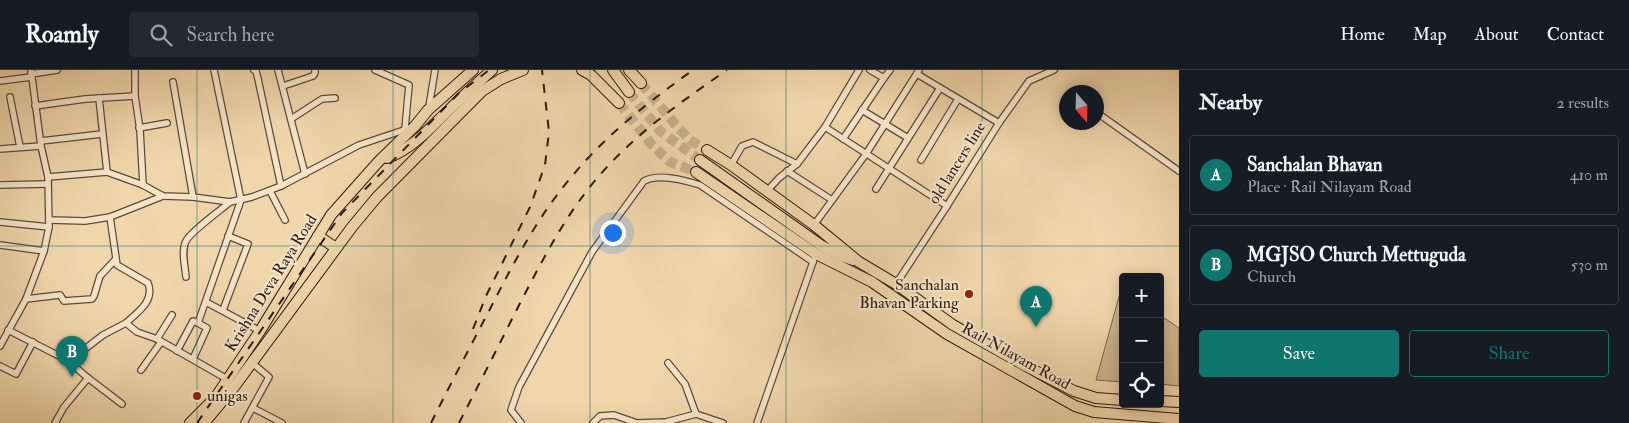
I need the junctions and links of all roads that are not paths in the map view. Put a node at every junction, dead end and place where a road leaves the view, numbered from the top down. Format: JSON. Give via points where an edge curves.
{"nodes":[{"id":1,"x":57,"y":70,"type":"edge"},
{"id":2,"x":134,"y":70,"type":"edge"},
{"id":3,"x":214,"y":70,"type":"edge"},
{"id":4,"x":254,"y":70,"type":"edge"},
{"id":5,"x":278,"y":70,"type":"edge"},
{"id":6,"x":315,"y":70,"type":"edge"},
{"id":7,"x":375,"y":70,"type":"edge"},
{"id":8,"x":392,"y":70,"type":"edge"},
{"id":9,"x":435,"y":70,"type":"edge"},
{"id":10,"x":473,"y":70,"type":"edge"},
{"id":11,"x":492,"y":70,"type":"edge"},
{"id":12,"x":522,"y":70,"type":"edge"},
{"id":13,"x":613,"y":70,"type":"edge"},
{"id":14,"x":629,"y":70,"type":"edge"},
{"id":15,"x":859,"y":70,"type":"edge"},
{"id":16,"x":870,"y":70,"type":"edge"},
{"id":17,"x":890,"y":70,"type":"edge"},
{"id":18,"x":1054,"y":70,"type":"edge"},
{"id":19,"x":585,"y":71,"type":"edge"},
{"id":20,"x":918,"y":72,"type":"edge"},
{"id":21,"x":31,"y":74,"type":"edge"},
{"id":22,"x":391,"y":77,"type":"junction"},
{"id":23,"x":884,"y":78,"type":"junction"},
{"id":24,"x":0,"y":81,"type":"edge"},
{"id":25,"x":173,"y":82,"type":"dead end"},
{"id":26,"x":642,"y":83,"type":"tunnel mouth"},
{"id":27,"x":283,"y":86,"type":"junction"},
{"id":28,"x":940,"y":88,"type":"junction"},
{"id":29,"x":629,"y":92,"type":"tunnel mouth"},
{"id":30,"x":135,"y":96,"type":"junction"},
{"id":31,"x":10,"y":97,"type":"dead end"},
{"id":32,"x":99,"y":98,"type":"junction"},
{"id":33,"x":335,"y":98,"type":"dead end"},
{"id":34,"x":958,"y":99,"type":"junction"},
{"id":35,"x":138,"y":102,"type":"dead end"},
{"id":36,"x":619,"y":103,"type":"tunnel mouth"},
{"id":37,"x":35,"y":106,"type":"junction"},
{"id":38,"x":428,"y":110,"type":"junction"},
{"id":39,"x":862,"y":110,"type":"junction"},
{"id":40,"x":1104,"y":118,"type":"edge"},
{"id":41,"x":291,"y":119,"type":"junction"},
{"id":42,"x":167,"y":123,"type":"dead end"},
{"id":43,"x":999,"y":123,"type":"junction"},
{"id":44,"x":885,"y":125,"type":"junction"},
{"id":45,"x":825,"y":127,"type":"junction"},
{"id":46,"x":141,"y":128,"type":"junction"},
{"id":47,"x":410,"y":128,"type":"junction"},
{"id":48,"x":102,"y":134,"type":"junction"},
{"id":49,"x":908,"y":138,"type":"junction"},
{"id":50,"x":843,"y":139,"type":"junction"},
{"id":51,"x":41,"y":144,"type":"junction"},
{"id":52,"x":20,"y":147,"type":"junction"},
{"id":53,"x":0,"y":149,"type":"edge"},
{"id":54,"x":707,"y":150,"type":"tunnel mouth"},
{"id":55,"x":866,"y":154,"type":"junction"},
{"id":56,"x":700,"y":160,"type":"tunnel mouth"},
{"id":57,"x":921,"y":160,"type":"dead end"},
{"id":58,"x":379,"y":161,"type":"junction"},
{"id":59,"x":798,"y":164,"type":"junction"},
{"id":60,"x":731,"y":166,"type":"junction"},
{"id":61,"x":889,"y":169,"type":"junction"},
{"id":62,"x":787,"y":171,"type":"junction"},
{"id":63,"x":1179,"y":171,"type":"edge"},
{"id":64,"x":107,"y":172,"type":"junction"},
{"id":65,"x":696,"y":172,"type":"tunnel mouth"},
{"id":66,"x":306,"y":174,"type":"junction"},
{"id":67,"x":48,"y":181,"type":"junction"},
{"id":68,"x":0,"y":185,"type":"edge"},
{"id":69,"x":143,"y":185,"type":"junction"},
{"id":70,"x":281,"y":186,"type":"junction"},
{"id":71,"x":876,"y":189,"type":"dead end"},
{"id":72,"x":270,"y":191,"type":"junction"},
{"id":73,"x":768,"y":191,"type":"junction"},
{"id":74,"x":164,"y":196,"type":"junction"},
{"id":75,"x":193,"y":197,"type":"junction"},
{"id":76,"x":241,"y":200,"type":"junction"},
{"id":77,"x":832,"y":200,"type":"junction"},
{"id":78,"x":230,"y":202,"type":"junction"},
{"id":79,"x":947,"y":206,"type":"junction"},
{"id":80,"x":110,"y":217,"type":"junction"},
{"id":81,"x":48,"y":220,"type":"junction"},
{"id":82,"x":285,"y":220,"type":"dead end"},
{"id":83,"x":0,"y":222,"type":"edge"},
{"id":84,"x":814,"y":225,"type":"junction"},
{"id":85,"x":49,"y":227,"type":"junction"},
{"id":86,"x":228,"y":236,"type":"junction"},
{"id":87,"x":318,"y":236,"type":"junction"},
{"id":88,"x":0,"y":245,"type":"edge"},
{"id":89,"x":336,"y":248,"type":"junction"},
{"id":90,"x":44,"y":251,"type":"junction"},
{"id":91,"x":308,"y":253,"type":"junction"},
{"id":92,"x":814,"y":258,"type":"junction"},
{"id":93,"x":115,"y":260,"type":"junction"},
{"id":94,"x":859,"y":262,"type":"junction"},
{"id":95,"x":324,"y":264,"type":"junction"},
{"id":96,"x":186,"y":277,"type":"dead end"},
{"id":97,"x":896,"y":284,"type":"junction"},
{"id":98,"x":26,"y":299,"type":"junction"},
{"id":99,"x":206,"y":302,"type":"junction"},
{"id":100,"x":223,"y":310,"type":"junction"},
{"id":101,"x":172,"y":315,"type":"dead end"},
{"id":102,"x":126,"y":322,"type":"junction"},
{"id":103,"x":198,"y":323,"type":"junction"},
{"id":104,"x":8,"y":330,"type":"junction"},
{"id":105,"x":260,"y":331,"type":"junction"},
{"id":106,"x":159,"y":341,"type":"junction"},
{"id":107,"x":33,"y":342,"type":"junction"},
{"id":108,"x":0,"y":346,"type":"edge"},
{"id":109,"x":177,"y":350,"type":"junction"},
{"id":110,"x":193,"y":359,"type":"junction"},
{"id":111,"x":68,"y":362,"type":"junction"},
{"id":112,"x":251,"y":362,"type":"junction"},
{"id":113,"x":668,"y":363,"type":"dead end"},
{"id":114,"x":0,"y":366,"type":"edge"},
{"id":115,"x":141,"y":370,"type":"dead end"},
{"id":116,"x":88,"y":378,"type":"junction"},
{"id":117,"x":227,"y":379,"type":"junction"},
{"id":118,"x":1119,"y":400,"type":"edge"},
{"id":119,"x":1164,"y":401,"type":"edge"},
{"id":120,"x":1179,"y":402,"type":"edge"},
{"id":121,"x":122,"y":404,"type":"dead end"},
{"id":122,"x":253,"y":408,"type":"junction"},
{"id":123,"x":696,"y":414,"type":"junction"},
{"id":124,"x":1172,"y":420,"type":"edge"},
{"id":125,"x":55,"y":423,"type":"edge"},
{"id":126,"x":190,"y":423,"type":"edge"},
{"id":127,"x":204,"y":423,"type":"edge"},
{"id":128,"x":244,"y":423,"type":"edge"},
{"id":129,"x":282,"y":423,"type":"edge"},
{"id":130,"x":521,"y":423,"type":"edge"},
{"id":131,"x":593,"y":423,"type":"edge"},
{"id":132,"x":723,"y":423,"type":"edge"},
{"id":133,"x":757,"y":423,"type":"edge"}],
"edges":[{"from":1,"to":21,"type":"street"},
{"from":2,"to":30,"type":"street"},
{"from":3,"to":76,"type":"street"},
{"from":4,"to":70,"type":"street"},
{"from":5,"to":27,"type":"street"},
{"from":6,"to":27,"type":"street","via":[[313,76]]},
{"from":7,"to":22,"type":"street"},
{"from":8,"to":22,"type":"street"},
{"from":9,"to":38,"type":"street"},
{"from":10,"to":38,"type":"main road","name":"Krishna Deva Raya Road"},
{"from":11,"to":58,"type":"main road","name":"Krishna Deva Raya Road","via":[[429,131],[404,150]]},
{"from":12,"to":89,"type":"main road","name":"Krishna Deva Raya Road","via":[[482,90],[396,178]]},
{"from":13,"to":29,"type":"main road"},
{"from":14,"to":26,"type":"main road"},
{"from":15,"to":45,"type":"street"},
{"from":16,"to":23,"type":"street"},
{"from":17,"to":23,"type":"street"},
{"from":18,"to":43,"type":"street","name":"old lancers line","via":[[1029,81]]},
{"from":19,"to":36,"type":"main road"},
{"from":20,"to":28,"type":"street"},
{"from":20,"to":44,"type":"street"},
{"from":21,"to":24,"type":"street"},
{"from":21,"to":37,"type":"street"},
{"from":22,"to":47,"type":"street","via":[[410,85]]},
{"from":23,"to":39,"type":"street"},
{"from":25,"to":75,"type":"street"},
{"from":27,"to":41,"type":"street"},
{"from":28,"to":34,"type":"street"},
{"from":28,"to":49,"type":"street"},
{"from":30,"to":32,"type":"street"},
{"from":30,"to":46,"type":"street"},
{"from":31,"to":52,"type":"street"},
{"from":32,"to":37,"type":"street"},
{"from":32,"to":48,"type":"street"},
{"from":33,"to":41,"type":"street","via":[[322,99]]},
{"from":34,"to":43,"type":"street"},
{"from":34,"to":57,"type":"street"},
{"from":35,"to":46,"type":"street"},
{"from":37,"to":51,"type":"street"},
{"from":38,"to":47,"type":"main road","name":"Krishna Deva Raya Road"},
{"from":39,"to":44,"type":"street"},
{"from":39,"to":50,"type":"street"},
{"from":40,"to":63,"type":"street"},
{"from":41,"to":66,"type":"street"},
{"from":42,"to":46,"type":"street"},
{"from":43,"to":79,"type":"street","name":"old lancers line"},
{"from":44,"to":49,"type":"street"},
{"from":44,"to":55,"type":"street"},
{"from":45,"to":50,"type":"street"},
{"from":45,"to":59,"type":"street"},
{"from":46,"to":69,"type":"street"},
{"from":47,"to":58,"type":"main road","name":"Krishna Deva Raya Road"},
{"from":47,"to":66,"type":"street","via":[[359,144]]},
{"from":48,"to":51,"type":"street"},
{"from":48,"to":64,"type":"street"},
{"from":49,"to":61,"type":"street"},
{"from":50,"to":55,"type":"street"},
{"from":51,"to":52,"type":"street"},
{"from":51,"to":67,"type":"street"},
{"from":52,"to":53,"type":"street"},
{"from":54,"to":60,"type":"main road","name":"Rail Nilayam Road"},
{"from":55,"to":61,"type":"street"},
{"from":55,"to":77,"type":"street"},
{"from":56,"to":94,"type":"main road","name":"Rail Nilayam Road","via":[[822,246]]},
{"from":58,"to":87,"type":"main road","name":"Krishna Deva Raya Road","via":[[331,215]]},
{"from":59,"to":60,"type":"street","via":[[753,142],[742,146]]},
{"from":59,"to":62,"type":"street"},
{"from":60,"to":73,"type":"main road","name":"Rail Nilayam Road"},
{"from":61,"to":71,"type":"street"},
{"from":61,"to":79,"type":"street"},
{"from":62,"to":73,"type":"street"},
{"from":62,"to":77,"type":"street"},
{"from":64,"to":67,"type":"street"},
{"from":64,"to":69,"type":"street"},
{"from":65,"to":92,"type":"main road","name":"Rail Nilayam Road"},
{"from":66,"to":70,"type":"street"},
{"from":67,"to":68,"type":"street"},
{"from":67,"to":81,"type":"street"},
{"from":69,"to":74,"type":"street"},
{"from":70,"to":72,"type":"street"},
{"from":72,"to":76,"type":"street"},
{"from":72,"to":82,"type":"street"},
{"from":73,"to":84,"type":"main road","name":"Rail Nilayam Road"},
{"from":74,"to":75,"type":"street"},
{"from":74,"to":80,"type":"street"},
{"from":75,"to":78,"type":"street"},
{"from":76,"to":78,"type":"street"},
{"from":76,"to":86,"type":"street"},
{"from":77,"to":84,"type":"street"},
{"from":78,"to":96,"type":"street","via":[[186,241]]},
{"from":79,"to":97,"type":"street","name":"old lancers line"},
{"from":80,"to":81,"type":"street","via":[[85,221]]},
{"from":80,"to":93,"type":"street"},
{"from":81,"to":85,"type":"street"},
{"from":83,"to":85,"type":"street"},
{"from":84,"to":94,"type":"main road","name":"Rail Nilayam Road"},
{"from":85,"to":90,"type":"street"},
{"from":86,"to":99,"type":"street"},
{"from":86,"to":100,"type":"street","via":[[248,244]]},
{"from":87,"to":89,"type":"main road"},
{"from":87,"to":91,"type":"main road","name":"Krishna Deva Raya Road"},
{"from":88,"to":90,"type":"street"},
{"from":89,"to":95,"type":"main road","name":"Krishna Deva Raya Road"},
{"from":90,"to":98,"type":"street"},
{"from":91,"to":95,"type":"main road"},
{"from":91,"to":105,"type":"main road","name":"Krishna Deva Raya Road"},
{"from":92,"to":124,"type":"main road","name":"Rail Nilayam Road","via":[[872,282],[947,334],[1075,406],[1094,412]]},
{"from":92,"to":130,"type":"street","via":[[700,185],[656,177],[644,181],[592,252],[519,387],[511,410]]},
{"from":92,"to":133,"type":"street"},
{"from":93,"to":98,"type":"street","via":[[100,276],[92,299],[64,301],[60,295]]},
{"from":93,"to":102,"type":"street","via":[[121,269],[150,287],[148,301]]},
{"from":94,"to":97,"type":"main road","name":"Rail Nilayam Road"},
{"from":95,"to":112,"type":"main road","name":"Krishna Deva Raya Road"},
{"from":97,"to":118,"type":"main road","name":"Rail Nilayam Road","via":[[953,325],[1020,363],[1074,391],[1096,398]]},
{"from":98,"to":104,"type":"street"},
{"from":99,"to":100,"type":"street"},
{"from":99,"to":103,"type":"street"},
{"from":100,"to":105,"type":"street"},
{"from":101,"to":106,"type":"street"},
{"from":102,"to":106,"type":"street","via":[[137,332]]},
{"from":102,"to":111,"type":"street"},
{"from":103,"to":109,"type":"street","via":[[193,321]]},
{"from":103,"to":110,"type":"street","via":[[207,328]]},
{"from":104,"to":107,"type":"street"},
{"from":104,"to":108,"type":"street"},
{"from":105,"to":117,"type":"main road","name":"Krishna Deva Raya Road"},
{"from":106,"to":109,"type":"street"},
{"from":106,"to":115,"type":"street"},
{"from":107,"to":111,"type":"street"},
{"from":107,"to":114,"type":"street","via":[[16,374]]},
{"from":109,"to":110,"type":"street"},
{"from":110,"to":117,"type":"street"},
{"from":111,"to":116,"type":"street"},
{"from":112,"to":122,"type":"street","via":[[270,377]]},
{"from":112,"to":127,"type":"main road","name":"Krishna Deva Raya Road"},
{"from":113,"to":123,"type":"street","via":[[685,384]]},
{"from":116,"to":121,"type":"street"},
{"from":116,"to":125,"type":"street"},
{"from":117,"to":126,"type":"main road","name":"Krishna Deva Raya Road","via":[[215,398]]},
{"from":119,"to":120,"type":"main road"},
{"from":122,"to":128,"type":"street"},
{"from":122,"to":129,"type":"street"},
{"from":123,"to":131,"type":"street","via":[[666,422],[637,422],[614,415],[600,416]]},
{"from":123,"to":132,"type":"street"}]}
